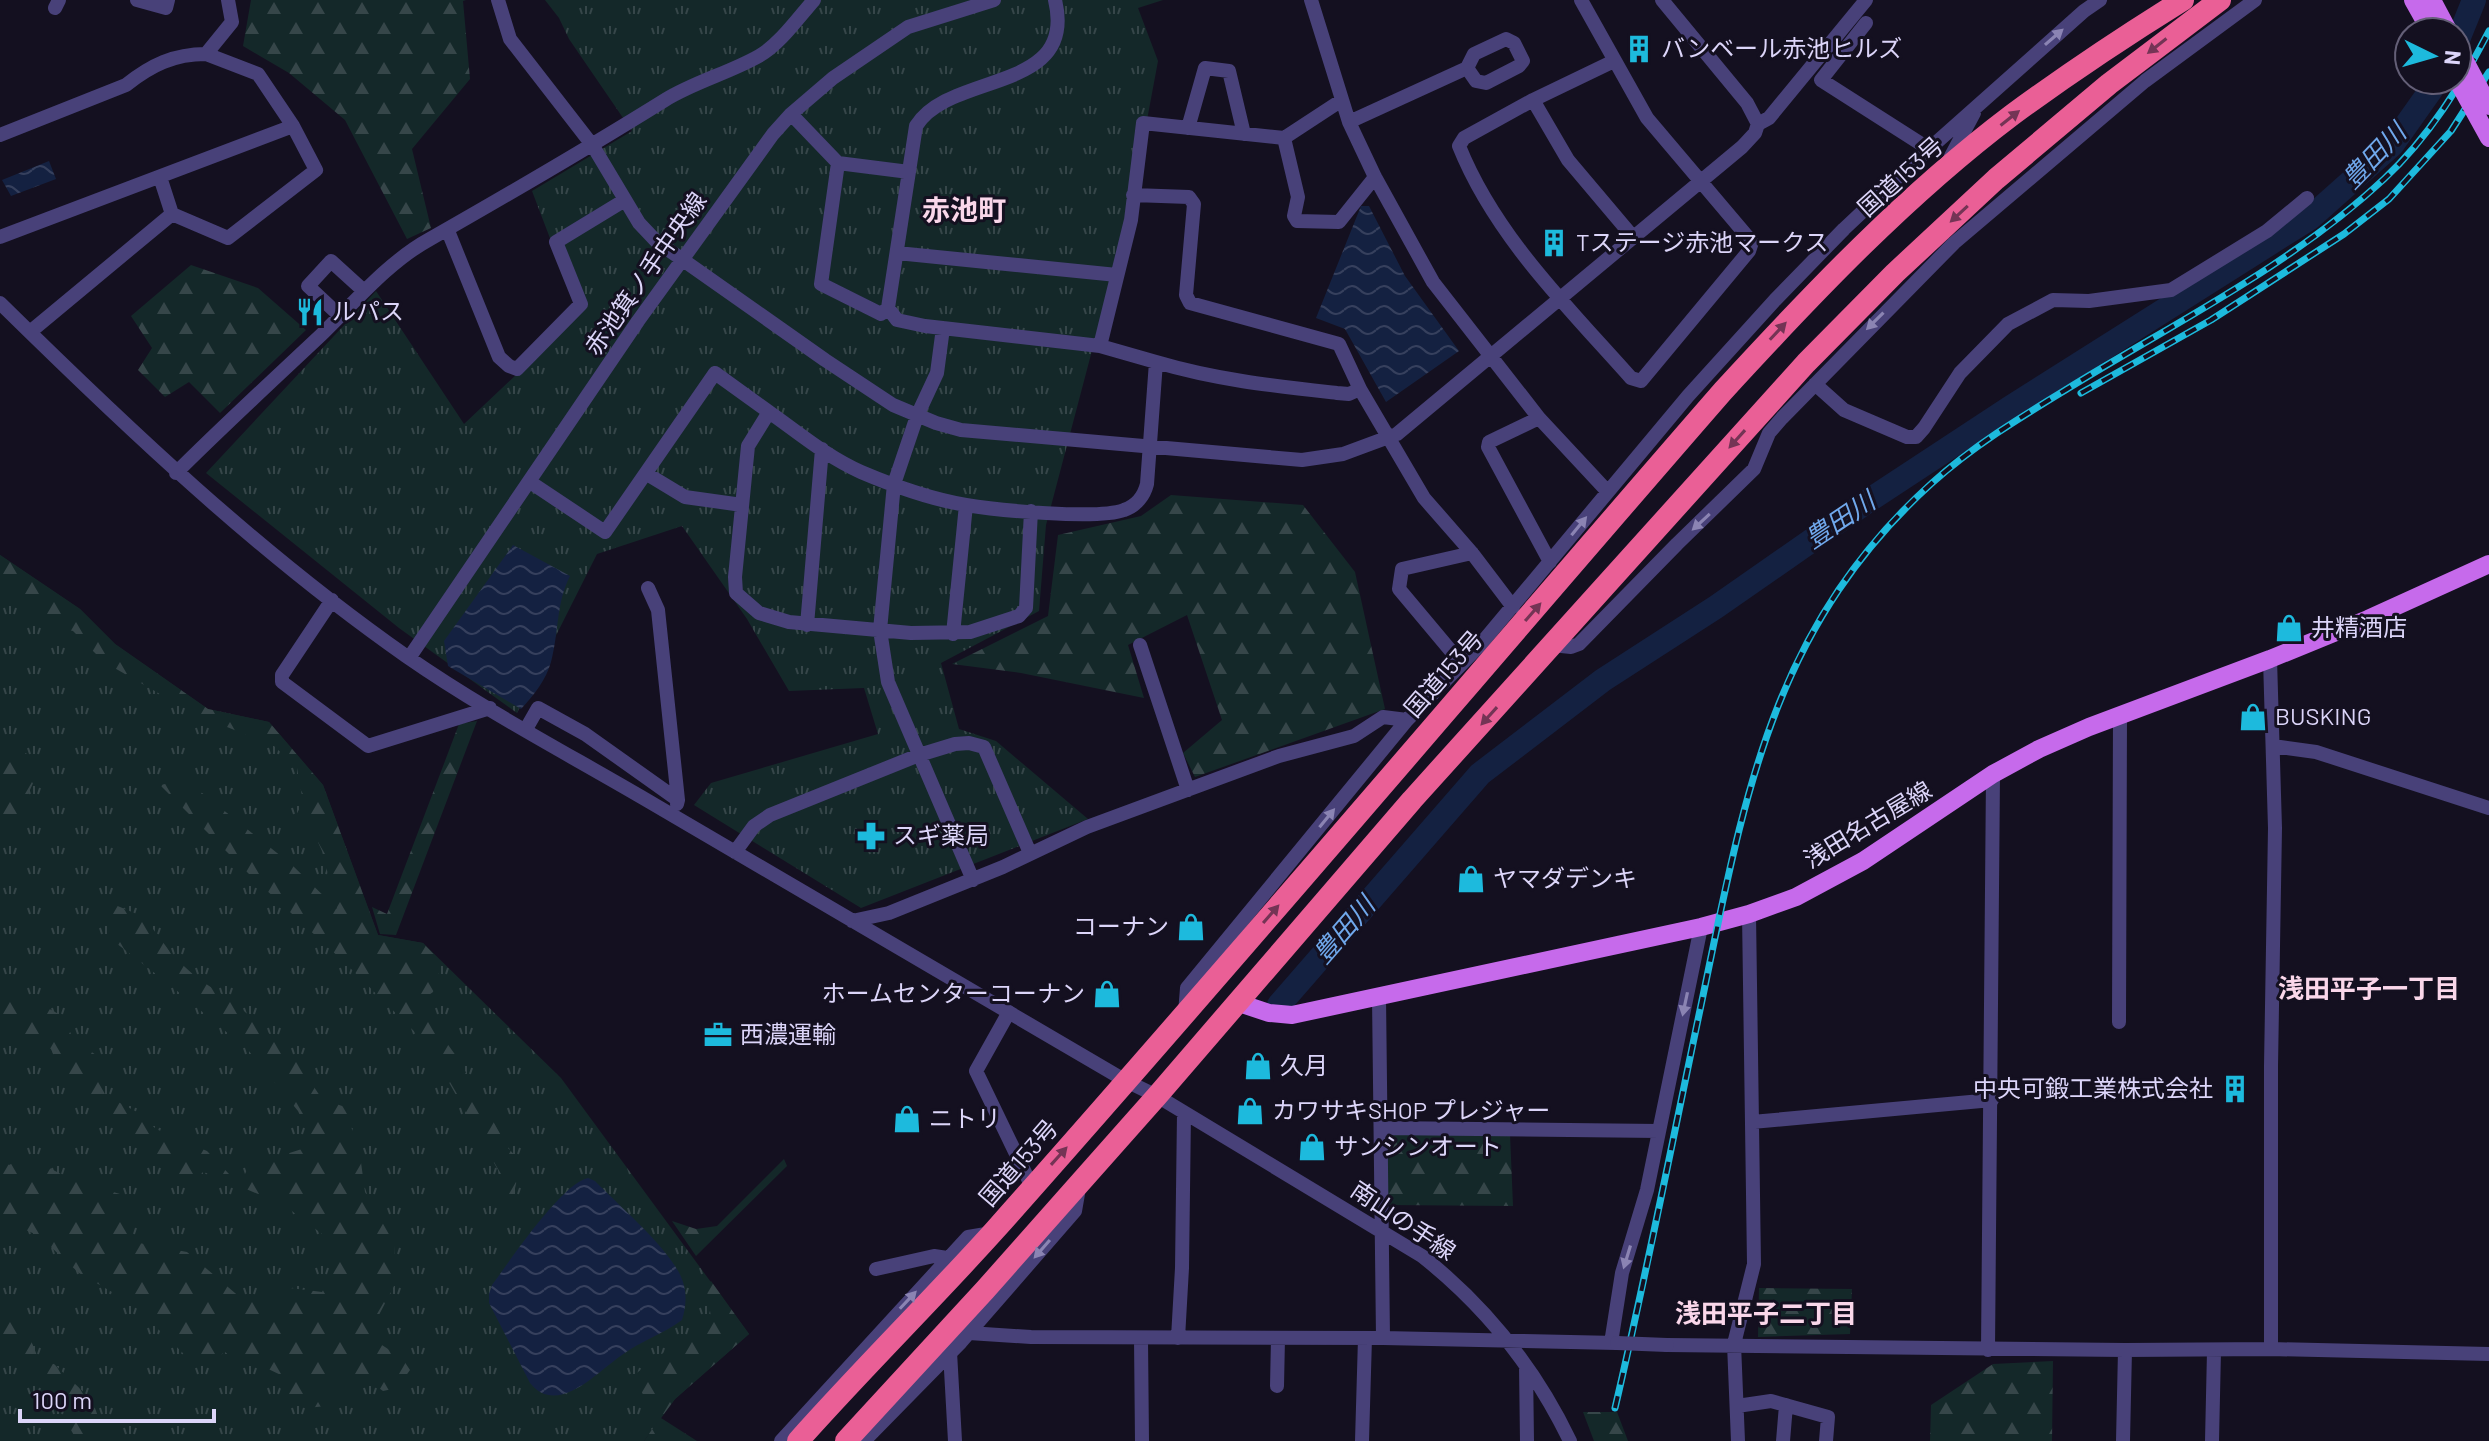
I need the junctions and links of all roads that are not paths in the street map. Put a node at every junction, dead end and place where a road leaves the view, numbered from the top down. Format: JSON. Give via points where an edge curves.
{"nodes":[{"id":1,"x":137,"y":0,"type":"edge"},
{"id":2,"x":168,"y":0,"type":"edge"},
{"id":3,"x":228,"y":0,"type":"edge"},
{"id":4,"x":498,"y":0,"type":"edge"},
{"id":5,"x":814,"y":0,"type":"edge"},
{"id":6,"x":994,"y":0,"type":"edge"},
{"id":7,"x":1055,"y":0,"type":"edge"},
{"id":8,"x":1311,"y":0,"type":"edge"},
{"id":9,"x":1581,"y":0,"type":"edge"},
{"id":10,"x":1662,"y":0,"type":"edge"},
{"id":11,"x":1866,"y":0,"type":"edge"},
{"id":12,"x":2100,"y":0,"type":"edge"},
{"id":13,"x":2183,"y":0,"type":"edge"},
{"id":14,"x":2220,"y":0,"type":"edge"},
{"id":15,"x":2255,"y":0,"type":"edge"},
{"id":16,"x":1866,"y":23,"type":"dead end"},
{"id":17,"x":206,"y":54,"type":"junction"},
{"id":18,"x":1614,"y":61,"type":"junction"},
{"id":19,"x":1467,"y":68,"type":"dead end"},
{"id":20,"x":2473,"y":76,"type":"edge"},
{"id":21,"x":2466,"y":96,"type":"edge"},
{"id":22,"x":1342,"y":100,"type":"junction"},
{"id":23,"x":1533,"y":100,"type":"junction"},
{"id":24,"x":1980,"y":103,"type":"junction"},
{"id":25,"x":2489,"y":106,"type":"edge"},
{"id":26,"x":791,"y":114,"type":"junction"},
{"id":27,"x":1349,"y":122,"type":"junction"},
{"id":28,"x":1758,"y":124,"type":"junction"},
{"id":29,"x":293,"y":126,"type":"junction"},
{"id":30,"x":1188,"y":128,"type":"junction"},
{"id":31,"x":1244,"y":134,"type":"junction"},
{"id":32,"x":0,"y":135,"type":"edge"},
{"id":33,"x":1284,"y":138,"type":"junction"},
{"id":34,"x":2489,"y":138,"type":"edge"},
{"id":35,"x":593,"y":146,"type":"junction"},
{"id":36,"x":1929,"y":149,"type":"junction"},
{"id":37,"x":838,"y":163,"type":"junction"},
{"id":38,"x":909,"y":172,"type":"junction"},
{"id":39,"x":1942,"y":173,"type":"junction"},
{"id":40,"x":160,"y":177,"type":"junction"},
{"id":41,"x":1375,"y":177,"type":"junction"},
{"id":42,"x":1701,"y":182,"type":"junction"},
{"id":43,"x":1133,"y":195,"type":"junction"},
{"id":44,"x":2307,"y":198,"type":"dead end"},
{"id":45,"x":625,"y":200,"type":"junction"},
{"id":46,"x":172,"y":214,"type":"junction"},
{"id":47,"x":1844,"y":229,"type":"junction"},
{"id":48,"x":448,"y":231,"type":"junction"},
{"id":49,"x":0,"y":237,"type":"edge"},
{"id":50,"x":1633,"y":237,"type":"junction"},
{"id":51,"x":897,"y":253,"type":"junction"},
{"id":52,"x":683,"y":258,"type":"junction"},
{"id":53,"x":1836,"y":271,"type":"junction"},
{"id":54,"x":1895,"y":273,"type":"junction"},
{"id":55,"x":1117,"y":275,"type":"junction"},
{"id":56,"x":364,"y":291,"type":"junction"},
{"id":57,"x":1900,"y":296,"type":"junction"},
{"id":58,"x":1560,"y":299,"type":"junction"},
{"id":59,"x":0,"y":303,"type":"edge"},
{"id":60,"x":888,"y":308,"type":"junction"},
{"id":61,"x":340,"y":316,"type":"junction"},
{"id":62,"x":943,"y":328,"type":"junction"},
{"id":63,"x":30,"y":332,"type":"junction"},
{"id":64,"x":1100,"y":346,"type":"junction"},
{"id":65,"x":1491,"y":358,"type":"junction"},
{"id":66,"x":1156,"y":362,"type":"junction"},
{"id":67,"x":1815,"y":384,"type":"junction"},
{"id":68,"x":1360,"y":389,"type":"junction"},
{"id":69,"x":1777,"y":395,"type":"junction"},
{"id":70,"x":769,"y":412,"type":"junction"},
{"id":71,"x":917,"y":416,"type":"junction"},
{"id":72,"x":1539,"y":418,"type":"junction"},
{"id":73,"x":1782,"y":418,"type":"junction"},
{"id":74,"x":1388,"y":438,"type":"junction"},
{"id":75,"x":1149,"y":446,"type":"junction"},
{"id":76,"x":822,"y":449,"type":"junction"},
{"id":77,"x":176,"y":473,"type":"junction"},
{"id":78,"x":647,"y":474,"type":"junction"},
{"id":79,"x":530,"y":482,"type":"junction"},
{"id":80,"x":894,"y":484,"type":"junction"},
{"id":81,"x":1607,"y":491,"type":"junction"},
{"id":82,"x":742,"y":505,"type":"junction"},
{"id":83,"x":966,"y":505,"type":"junction"},
{"id":84,"x":1031,"y":511,"type":"junction"},
{"id":85,"x":1672,"y":513,"type":"junction"},
{"id":86,"x":1677,"y":544,"type":"junction"},
{"id":87,"x":1472,"y":553,"type":"junction"},
{"id":88,"x":1550,"y":562,"type":"junction"},
{"id":89,"x":1575,"y":564,"type":"junction"},
{"id":90,"x":2489,"y":564,"type":"edge"},
{"id":91,"x":1539,"y":574,"type":"junction"},
{"id":92,"x":648,"y":588,"type":"dead end"},
{"id":93,"x":332,"y":600,"type":"junction"},
{"id":94,"x":1513,"y":607,"type":"junction"},
{"id":95,"x":807,"y":625,"type":"junction"},
{"id":96,"x":880,"y":630,"type":"junction"},
{"id":97,"x":953,"y":634,"type":"junction"},
{"id":98,"x":1140,"y":645,"type":"dead end"},
{"id":99,"x":1552,"y":645,"type":"junction"},
{"id":100,"x":409,"y":658,"type":"junction"},
{"id":101,"x":1484,"y":659,"type":"junction"},
{"id":102,"x":2270,"y":659,"type":"junction"},
{"id":103,"x":1461,"y":663,"type":"junction"},
{"id":104,"x":1510,"y":692,"type":"junction"},
{"id":105,"x":490,"y":708,"type":"junction"},
{"id":106,"x":2120,"y":716,"type":"junction"},
{"id":107,"x":1407,"y":720,"type":"junction"},
{"id":108,"x":526,"y":729,"type":"junction"},
{"id":109,"x":2273,"y":746,"type":"junction"},
{"id":110,"x":919,"y":755,"type":"junction"},
{"id":111,"x":1993,"y":774,"type":"junction"},
{"id":112,"x":1355,"y":783,"type":"junction"},
{"id":113,"x":1384,"y":783,"type":"junction"},
{"id":114,"x":1188,"y":790,"type":"junction"},
{"id":115,"x":678,"y":800,"type":"junction"},
{"id":116,"x":2489,"y":808,"type":"edge"},
{"id":117,"x":673,"y":816,"type":"junction"},
{"id":118,"x":735,"y":852,"type":"junction"},
{"id":119,"x":1030,"y":853,"type":"junction"},
{"id":120,"x":973,"y":880,"type":"junction"},
{"id":121,"x":1749,"y":914,"type":"junction"},
{"id":122,"x":852,"y":921,"type":"junction"},
{"id":123,"x":1701,"y":927,"type":"junction"},
{"id":124,"x":1379,"y":997,"type":"junction"},
{"id":125,"x":1239,"y":1003,"type":"junction"},
{"id":126,"x":1009,"y":1012,"type":"junction"},
{"id":127,"x":1185,"y":1014,"type":"junction"},
{"id":128,"x":2119,"y":1022,"type":"dead end"},
{"id":129,"x":1126,"y":1081,"type":"junction"},
{"id":130,"x":1157,"y":1096,"type":"junction"},
{"id":131,"x":1992,"y":1100,"type":"junction"},
{"id":132,"x":1184,"y":1113,"type":"junction"},
{"id":133,"x":1752,"y":1122,"type":"junction"},
{"id":134,"x":1381,"y":1128,"type":"junction"},
{"id":135,"x":1659,"y":1131,"type":"junction"},
{"id":136,"x":1080,"y":1183,"type":"junction"},
{"id":137,"x":1032,"y":1187,"type":"junction"},
{"id":138,"x":1383,"y":1230,"type":"junction"},
{"id":139,"x":992,"y":1233,"type":"junction"},
{"id":140,"x":947,"y":1258,"type":"junction"},
{"id":141,"x":876,"y":1269,"type":"dead end"},
{"id":142,"x":891,"y":1328,"type":"junction"},
{"id":143,"x":969,"y":1333,"type":"junction"},
{"id":144,"x":1178,"y":1338,"type":"junction"},
{"id":145,"x":1278,"y":1338,"type":"junction"},
{"id":146,"x":1365,"y":1338,"type":"junction"},
{"id":147,"x":1383,"y":1338,"type":"junction"},
{"id":148,"x":1141,"y":1339,"type":"junction"},
{"id":149,"x":1508,"y":1342,"type":"junction"},
{"id":150,"x":1614,"y":1343,"type":"junction"},
{"id":151,"x":1734,"y":1344,"type":"junction"},
{"id":152,"x":2271,"y":1349,"type":"junction"},
{"id":153,"x":1988,"y":1350,"type":"junction"},
{"id":154,"x":2125,"y":1350,"type":"junction"},
{"id":155,"x":2214,"y":1351,"type":"junction"},
{"id":156,"x":950,"y":1352,"type":"junction"},
{"id":157,"x":2489,"y":1354,"type":"edge"},
{"id":158,"x":1526,"y":1365,"type":"junction"},
{"id":159,"x":1277,"y":1386,"type":"dead end"},
{"id":160,"x":1786,"y":1405,"type":"junction"},
{"id":161,"x":878,"y":1406,"type":"junction"},
{"id":162,"x":1737,"y":1406,"type":"junction"},
{"id":163,"x":821,"y":1407,"type":"junction"},
{"id":164,"x":868,"y":1438,"type":"edge"},
{"id":165,"x":781,"y":1441,"type":"edge"},
{"id":166,"x":798,"y":1441,"type":"edge"},
{"id":167,"x":846,"y":1441,"type":"edge"},
{"id":168,"x":955,"y":1441,"type":"edge"},
{"id":169,"x":1142,"y":1441,"type":"edge"},
{"id":170,"x":1362,"y":1441,"type":"edge"},
{"id":171,"x":1527,"y":1441,"type":"edge"},
{"id":172,"x":1570,"y":1441,"type":"edge"},
{"id":173,"x":1738,"y":1441,"type":"edge"},
{"id":174,"x":1783,"y":1441,"type":"edge"},
{"id":175,"x":1826,"y":1441,"type":"edge"},
{"id":176,"x":2123,"y":1441,"type":"edge"},
{"id":177,"x":2212,"y":1441,"type":"edge"}],
"edges":[{"from":1,"to":2,"type":"street","via":[[166,8]]},
{"from":3,"to":17,"type":"street","via":[[232,22]]},
{"from":4,"to":35,"type":"street","via":[[510,39]]},
{"from":5,"to":35,"type":"street","via":[[761,55],[668,98]]},
{"from":6,"to":26,"type":"street","name":"赤池箕ノ手中央線","via":[[908,27]]},
{"from":7,"to":38,"type":"street","via":[[1057,37],[1048,53],[1026,70],[923,114]]},
{"from":8,"to":22,"type":"street"},
{"from":9,"to":18,"type":"street"},
{"from":10,"to":28,"type":"street","via":[[1747,103]]},
{"from":11,"to":28,"type":"street","via":[[1769,118]]},
{"from":24,"to":12,"type":"street","one_way":true},
{"from":39,"to":13,"type":"highway","name":"国道153号","one_way":true,"via":[[2011,116]]},
{"from":14,"to":54,"type":"highway","one_way":true,"via":[[2109,84]]},
{"from":15,"to":57,"type":"street","via":[[2054,156]]},
{"from":16,"to":36,"type":"street","via":[[1821,80]]},
{"from":17,"to":29,"type":"street","via":[[258,74]]},
{"from":17,"to":32,"type":"street","via":[[180,54],[126,85]]},
{"from":18,"to":23,"type":"street"},
{"from":18,"to":42,"type":"street","via":[[1647,118]]},
{"from":19,"to":27,"type":"street"},
{"from":20,"to":25,"type":"main road","bridge":true},
{"from":21,"to":34,"type":"main road","bridge":true},
{"from":22,"to":27,"type":"street"},
{"from":22,"to":33,"type":"street"},
{"from":23,"to":50,"type":"street","via":[[1568,160]]},
{"from":23,"to":58,"type":"street","via":[[1464,138],[1459,146],[1504,229]]},
{"from":24,"to":36,"type":"street"},
{"from":24,"to":39,"type":"street"},
{"from":26,"to":37,"type":"street"},
{"from":26,"to":52,"type":"street","name":"赤池箕ノ手中央線"},
{"from":27,"to":41,"type":"street"},
{"from":28,"to":42,"type":"street","via":[[1742,147]]},
{"from":29,"to":40,"type":"street"},
{"from":29,"to":46,"type":"street","via":[[316,170],[228,238]]},
{"from":30,"to":31,"type":"street"},
{"from":30,"to":31,"type":"street","via":[[1205,68],[1229,71]]},
{"from":30,"to":43,"type":"street","via":[[1143,123]]},
{"from":31,"to":33,"type":"street"},
{"from":33,"to":41,"type":"street","via":[[1297,185],[1297,221],[1339,222]]},
{"from":35,"to":45,"type":"street"},
{"from":35,"to":48,"type":"street"},
{"from":36,"to":47,"type":"street"},
{"from":37,"to":38,"type":"street"},
{"from":37,"to":60,"type":"street","via":[[821,284],[881,314]]},
{"from":38,"to":51,"type":"street"},
{"from":39,"to":53,"type":"highway","name":"国道153号"},
{"from":40,"to":46,"type":"street"},
{"from":40,"to":49,"type":"street"},
{"from":41,"to":65,"type":"street","via":[[1433,282]]},
{"from":42,"to":50,"type":"street"},
{"from":42,"to":58,"type":"street","via":[[1752,242],[1641,381],[1631,378]]},
{"from":43,"to":55,"type":"street"},
{"from":43,"to":68,"type":"street","via":[[1189,197],[1194,204],[1186,295],[1190,303],[1339,344]]},
{"from":44,"to":67,"type":"street","via":[[2267,231],[2171,290],[2089,301],[2053,300],[2008,324],[1960,373],[1916,437],[1844,410]]},
{"from":45,"to":48,"type":"street","via":[[556,242],[581,304],[517,369],[499,357]]},
{"from":45,"to":52,"type":"street","via":[[656,241]]},
{"from":46,"to":63,"type":"street"},
{"from":47,"to":53,"type":"street"},
{"from":47,"to":81,"type":"street"},
{"from":48,"to":56,"type":"street","via":[[429,239]]},
{"from":50,"to":58,"type":"street"},
{"from":51,"to":55,"type":"street"},
{"from":51,"to":60,"type":"street"},
{"from":52,"to":71,"type":"street","via":[[825,360]]},
{"from":52,"to":79,"type":"street","name":"赤池箕ノ手中央線"},
{"from":89,"to":53,"type":"highway","name":"国道153号","one_way":true,"via":[[1723,391]]},
{"from":54,"to":57,"type":"street"},
{"from":54,"to":69,"type":"highway"},
{"from":55,"to":64,"type":"street"},
{"from":56,"to":61,"type":"street"},
{"from":56,"to":61,"type":"street","via":[[331,261],[308,286]]},
{"from":57,"to":67,"type":"street","one_way":true},
{"from":58,"to":65,"type":"street"},
{"from":59,"to":63,"type":"street","name":"南山の手線"},
{"from":60,"to":62,"type":"street","via":[[897,320]]},
{"from":61,"to":77,"type":"street"},
{"from":62,"to":64,"type":"street"},
{"from":62,"to":71,"type":"street","via":[[937,373]]},
{"from":63,"to":77,"type":"street","name":"南山の手線"},
{"from":64,"to":66,"type":"street"},
{"from":65,"to":72,"type":"street"},
{"from":65,"to":74,"type":"street"},
{"from":66,"to":68,"type":"street","via":[[1259,384],[1349,394]]},
{"from":66,"to":75,"type":"street"},
{"from":67,"to":73,"type":"street"},
{"from":68,"to":74,"type":"street"},
{"from":69,"to":73,"type":"street"},
{"from":69,"to":85,"type":"highway","one_way":true},
{"from":70,"to":76,"type":"street"},
{"from":70,"to":78,"type":"street","via":[[715,373]]},
{"from":70,"to":82,"type":"street","via":[[748,446]]},
{"from":71,"to":75,"type":"street","via":[[961,430]]},
{"from":71,"to":80,"type":"street"},
{"from":72,"to":81,"type":"street"},
{"from":72,"to":88,"type":"street","via":[[1488,447]]},
{"from":73,"to":86,"type":"street","one_way":true,"via":[[1769,433],[1754,469]]},
{"from":74,"to":75,"type":"street","via":[[1343,454],[1302,460]]},
{"from":74,"to":87,"type":"street","via":[[1424,498]]},
{"from":75,"to":84,"type":"street","via":[[1145,492],[1131,507],[1121,512]]},
{"from":76,"to":80,"type":"street"},
{"from":76,"to":95,"type":"street"},
{"from":77,"to":93,"type":"street","name":"南山の手線"},
{"from":78,"to":79,"type":"street","via":[[605,532]]},
{"from":78,"to":82,"type":"street","via":[[685,497]]},
{"from":79,"to":100,"type":"street","name":"赤池箕ノ手中央線"},
{"from":80,"to":83,"type":"street"},
{"from":80,"to":96,"type":"street"},
{"from":88,"to":81,"type":"street","one_way":true},
{"from":82,"to":95,"type":"street","via":[[736,593],[759,613]]},
{"from":83,"to":84,"type":"street"},
{"from":83,"to":97,"type":"street"},
{"from":84,"to":97,"type":"street","via":[[1026,608],[1019,616]]},
{"from":85,"to":86,"type":"street"},
{"from":85,"to":99,"type":"highway"},
{"from":86,"to":99,"type":"street","via":[[1579,644]]},
{"from":87,"to":94,"type":"street"},
{"from":87,"to":103,"type":"street","via":[[1402,569],[1399,589]]},
{"from":88,"to":91,"type":"street"},
{"from":89,"to":91,"type":"street"},
{"from":101,"to":89,"type":"highway","name":"国道153号","one_way":true},
{"from":90,"to":102,"type":"main road","name":"浅田名古屋線"},
{"from":91,"to":94,"type":"street"},
{"from":92,"to":115,"type":"street","via":[[658,610]]},
{"from":93,"to":100,"type":"street","name":"南山の手線"},
{"from":93,"to":105,"type":"street","via":[[282,682],[368,746]]},
{"from":94,"to":101,"type":"street"},
{"from":95,"to":96,"type":"street"},
{"from":96,"to":97,"type":"street"},
{"from":96,"to":110,"type":"street","via":[[888,682]]},
{"from":98,"to":114,"type":"street"},
{"from":99,"to":104,"type":"highway"},
{"from":100,"to":105,"type":"street","name":"南山の手線"},
{"from":101,"to":103,"type":"street"},
{"from":101,"to":104,"type":"highway"},
{"from":101,"to":113,"type":"highway","name":"国道153号"},
{"from":102,"to":106,"type":"main road","name":"浅田名古屋線"},
{"from":102,"to":109,"type":"street"},
{"from":103,"to":107,"type":"street"},
{"from":104,"to":125,"type":"highway","one_way":true},
{"from":105,"to":108,"type":"street","name":"南山の手線"},
{"from":106,"to":111,"type":"main road","name":"浅田名古屋線"},
{"from":106,"to":128,"type":"street"},
{"from":107,"to":112,"type":"street"},
{"from":107,"to":114,"type":"street","via":[[1383,717],[1354,736],[1279,756]]},
{"from":108,"to":115,"type":"street","via":[[538,708],[585,734]]},
{"from":108,"to":117,"type":"street","name":"南山の手線"},
{"from":109,"to":116,"type":"street","via":[[2316,752]]},
{"from":109,"to":152,"type":"street"},
{"from":110,"to":118,"type":"street","via":[[770,815],[754,826]]},
{"from":110,"to":119,"type":"street","via":[[955,744],[984,747]]},
{"from":110,"to":120,"type":"street"},
{"from":111,"to":121,"type":"main road","name":"浅田名古屋線","via":[[1863,861],[1796,897]]},
{"from":111,"to":131,"type":"street"},
{"from":112,"to":113,"type":"street"},
{"from":127,"to":112,"type":"street","one_way":true,"via":[[1187,988]]},
{"from":127,"to":113,"type":"highway","name":"国道153号","one_way":true},
{"from":114,"to":119,"type":"street"},
{"from":115,"to":117,"type":"street"},
{"from":117,"to":118,"type":"street","name":"南山の手線"},
{"from":118,"to":122,"type":"street","name":"南山の手線"},
{"from":119,"to":120,"type":"street"},
{"from":120,"to":122,"type":"street","via":[[889,913]]},
{"from":121,"to":123,"type":"main road","name":"浅田名古屋線"},
{"from":121,"to":133,"type":"street"},
{"from":122,"to":126,"type":"street","name":"南山の手線"},
{"from":123,"to":124,"type":"main road","name":"浅田名古屋線"},
{"from":123,"to":135,"type":"street","one_way":true},
{"from":124,"to":125,"type":"main road","name":"浅田名古屋線","via":[[1292,1015]]},
{"from":124,"to":134,"type":"street"},
{"from":125,"to":130,"type":"highway"},
{"from":126,"to":129,"type":"street","name":"南山の手線"},
{"from":126,"to":137,"type":"street","via":[[976,1071]]},
{"from":127,"to":129,"type":"highway","name":"国道153号"},
{"from":129,"to":130,"type":"street","name":"南山の手線"},
{"from":137,"to":129,"type":"highway","name":"国道153号","one_way":true},
{"from":130,"to":132,"type":"street","name":"南山の手線"},
{"from":130,"to":136,"type":"highway"},
{"from":131,"to":133,"type":"street"},
{"from":131,"to":153,"type":"street"},
{"from":132,"to":138,"type":"street","name":"南山の手線"},
{"from":132,"to":144,"type":"street"},
{"from":133,"to":151,"type":"street","via":[[1754,1264]]},
{"from":134,"to":135,"type":"street"},
{"from":134,"to":138,"type":"street"},
{"from":135,"to":150,"type":"street","one_way":true,"via":[[1622,1273]]},
{"from":136,"to":143,"type":"street","one_way":true,"via":[[1075,1211]]},
{"from":136,"to":161,"type":"highway"},
{"from":137,"to":139,"type":"highway","name":"国道153号"},
{"from":138,"to":147,"type":"street"},
{"from":138,"to":149,"type":"street","name":"南山の手線","via":[[1457,1283]]},
{"from":139,"to":140,"type":"street","via":[[968,1237]]},
{"from":139,"to":142,"type":"highway","name":"国道153号"},
{"from":140,"to":141,"type":"street"},
{"from":142,"to":140,"type":"street","one_way":true},
{"from":142,"to":163,"type":"highway","name":"国道153号"},
{"from":143,"to":148,"type":"street"},
{"from":143,"to":156,"type":"street"},
{"from":144,"to":145,"type":"street"},
{"from":144,"to":148,"type":"street"},
{"from":145,"to":146,"type":"street"},
{"from":145,"to":159,"type":"street"},
{"from":146,"to":147,"type":"street"},
{"from":146,"to":170,"type":"street"},
{"from":147,"to":149,"type":"street"},
{"from":148,"to":169,"type":"street"},
{"from":149,"to":150,"type":"street"},
{"from":149,"to":158,"type":"street","name":"南山の手線"},
{"from":150,"to":151,"type":"street","bridge":true},
{"from":151,"to":153,"type":"street"},
{"from":151,"to":162,"type":"street"},
{"from":152,"to":155,"type":"street"},
{"from":152,"to":157,"type":"street"},
{"from":153,"to":154,"type":"street"},
{"from":154,"to":155,"type":"street"},
{"from":154,"to":176,"type":"street"},
{"from":155,"to":177,"type":"street"},
{"from":156,"to":164,"type":"street"},
{"from":156,"to":168,"type":"street"},
{"from":158,"to":171,"type":"street"},
{"from":158,"to":172,"type":"street","name":"南山の手線"},
{"from":160,"to":162,"type":"street","via":[[1771,1401]]},
{"from":160,"to":174,"type":"street"},
{"from":160,"to":175,"type":"street","via":[[1828,1417]]},
{"from":161,"to":164,"type":"street"},
{"from":161,"to":167,"type":"highway"},
{"from":162,"to":173,"type":"street"},
{"from":163,"to":165,"type":"street"},
{"from":163,"to":166,"type":"highway","name":"国道153号"}]}
